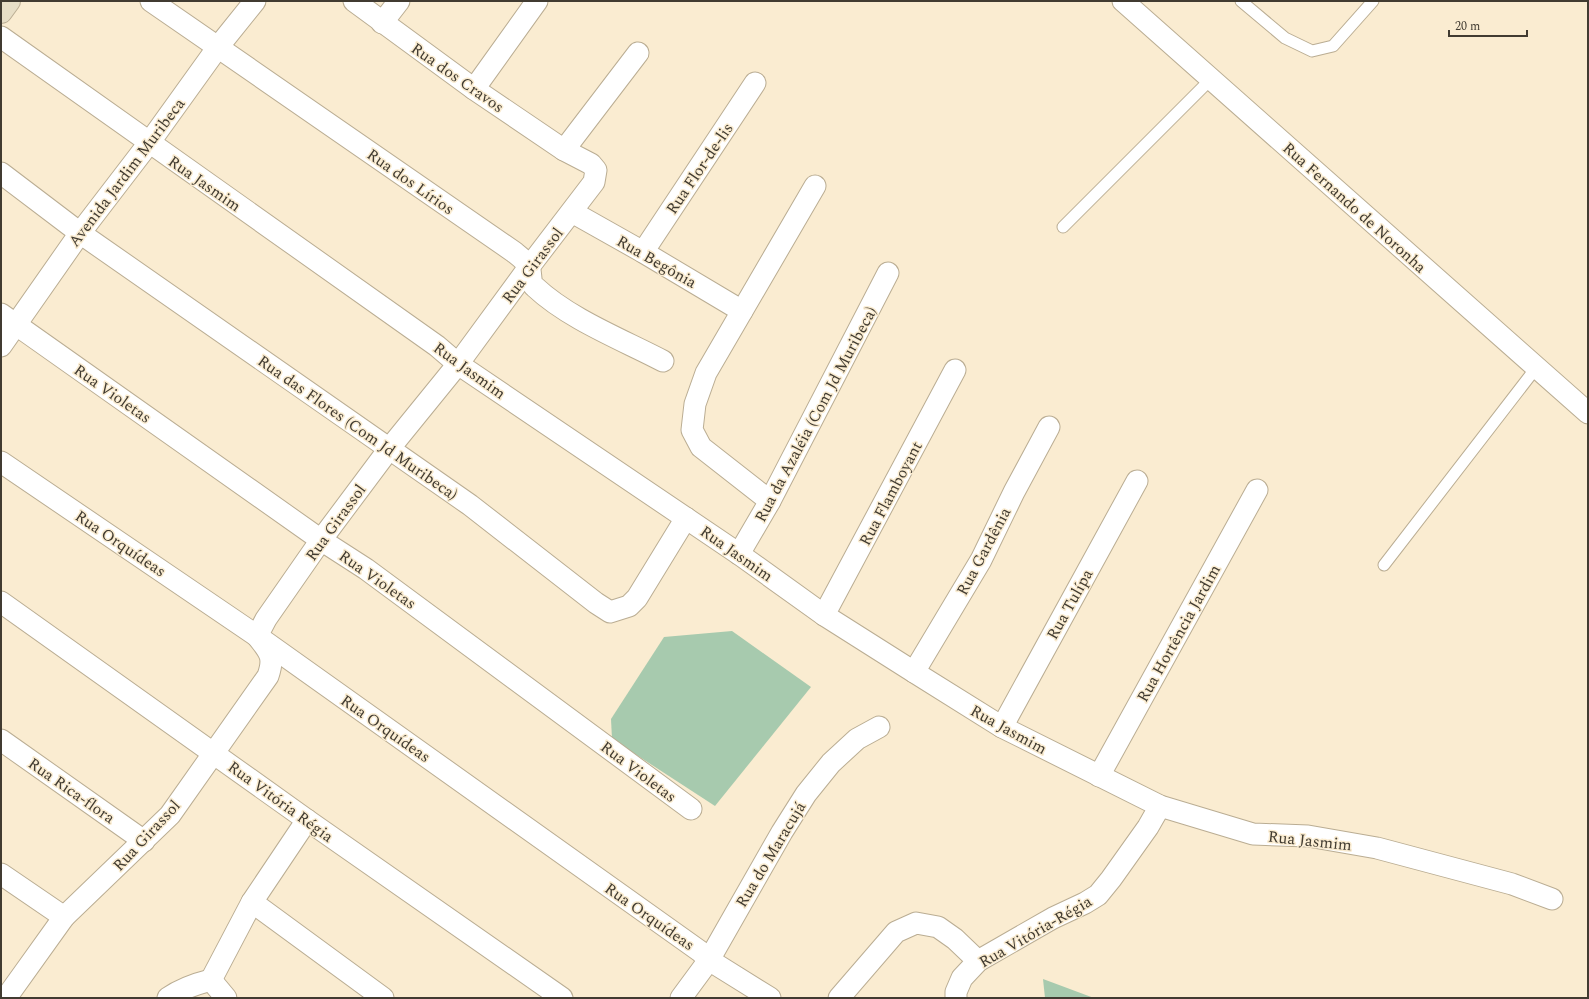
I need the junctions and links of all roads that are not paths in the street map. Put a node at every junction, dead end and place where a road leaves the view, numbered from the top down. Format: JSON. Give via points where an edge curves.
{"nodes":[{"id":1,"x":9,"y":1,"type":"edge"},
{"id":2,"x":151,"y":1,"type":"edge"},
{"id":3,"x":255,"y":1,"type":"edge"},
{"id":4,"x":354,"y":1,"type":"edge"},
{"id":5,"x":399,"y":1,"type":"edge"},
{"id":6,"x":537,"y":1,"type":"edge"},
{"id":7,"x":1123,"y":1,"type":"edge"},
{"id":8,"x":1241,"y":1,"type":"edge"},
{"id":9,"x":1373,"y":1,"type":"edge"},
{"id":10,"x":1,"y":12,"type":"edge"},
{"id":11,"x":382,"y":23,"type":"junction"},
{"id":12,"x":1,"y":37,"type":"edge"},
{"id":13,"x":218,"y":47,"type":"junction"},
{"id":14,"x":638,"y":52,"type":"dead end"},
{"id":15,"x":1211,"y":78,"type":"junction"},
{"id":16,"x":755,"y":83,"type":"dead end"},
{"id":17,"x":474,"y":89,"type":"junction"},
{"id":18,"x":149,"y":142,"type":"junction"},
{"id":19,"x":564,"y":150,"type":"junction"},
{"id":20,"x":1,"y":173,"type":"edge"},
{"id":21,"x":815,"y":186,"type":"dead end"},
{"id":22,"x":572,"y":212,"type":"junction"},
{"id":23,"x":1063,"y":227,"type":"dead end"},
{"id":24,"x":80,"y":233,"type":"junction"},
{"id":25,"x":643,"y":252,"type":"junction"},
{"id":26,"x":529,"y":267,"type":"junction"},
{"id":27,"x":888,"y":273,"type":"dead end"},
{"id":28,"x":742,"y":311,"type":"junction"},
{"id":29,"x":8,"y":319,"type":"edge"},
{"id":30,"x":1,"y":346,"type":"edge"},
{"id":31,"x":663,"y":361,"type":"dead end"},
{"id":32,"x":458,"y":364,"type":"junction"},
{"id":33,"x":1536,"y":368,"type":"junction"},
{"id":34,"x":955,"y":370,"type":"dead end"},
{"id":35,"x":1588,"y":413,"type":"edge"},
{"id":36,"x":1049,"y":427,"type":"dead end"},
{"id":37,"x":389,"y":449,"type":"junction"},
{"id":38,"x":1,"y":462,"type":"edge"},
{"id":39,"x":1137,"y":481,"type":"dead end"},
{"id":40,"x":1257,"y":490,"type":"dead end"},
{"id":41,"x":770,"y":501,"type":"junction"},
{"id":42,"x":686,"y":518,"type":"junction"},
{"id":43,"x":321,"y":540,"type":"junction"},
{"id":44,"x":739,"y":554,"type":"junction"},
{"id":45,"x":1384,"y":565,"type":"dead end"},
{"id":46,"x":1,"y":602,"type":"edge"},
{"id":47,"x":824,"y":615,"type":"junction"},
{"id":48,"x":257,"y":636,"type":"junction"},
{"id":49,"x":914,"y":672,"type":"junction"},
{"id":50,"x":879,"y":727,"type":"dead end"},
{"id":51,"x":1002,"y":727,"type":"junction"},
{"id":52,"x":1,"y":740,"type":"edge"},
{"id":53,"x":213,"y":752,"type":"junction"},
{"id":54,"x":1099,"y":776,"type":"junction"},
{"id":55,"x":1160,"y":806,"type":"junction"},
{"id":56,"x":691,"y":809,"type":"dead end"},
{"id":57,"x":307,"y":820,"type":"junction"},
{"id":58,"x":144,"y":841,"type":"junction"},
{"id":59,"x":1,"y":874,"type":"edge"},
{"id":60,"x":1552,"y":899,"type":"dead end"},
{"id":61,"x":252,"y":902,"type":"junction"},
{"id":62,"x":64,"y":917,"type":"junction"},
{"id":63,"x":709,"y":960,"type":"junction"},
{"id":64,"x":978,"y":961,"type":"junction"},
{"id":65,"x":211,"y":980,"type":"junction"},
{"id":66,"x":6,"y":998,"type":"edge"},
{"id":67,"x":168,"y":998,"type":"edge"},
{"id":68,"x":226,"y":998,"type":"edge"},
{"id":69,"x":383,"y":998,"type":"edge"},
{"id":70,"x":562,"y":998,"type":"edge"},
{"id":71,"x":680,"y":998,"type":"edge"},
{"id":72,"x":770,"y":998,"type":"edge"},
{"id":73,"x":839,"y":998,"type":"edge"},
{"id":74,"x":956,"y":998,"type":"edge"}],
"edges":[{"from":1,"to":10,"type":"main road"},
{"from":2,"to":13,"type":"street","name":"Rua dos Lírios"},
{"from":3,"to":13,"type":"street","name":"Avenida Jardim Muribeca"},
{"from":4,"to":11,"type":"street","name":"Rua dos Cravos"},
{"from":5,"to":11,"type":"street"},
{"from":6,"to":17,"type":"street"},
{"from":7,"to":15,"type":"street","name":"Rua Fernando de Noronha"},
{"from":8,"to":9,"type":"lane","via":[[1285,38],[1312,51],[1333,46]]},
{"from":11,"to":17,"type":"street","name":"Rua dos Cravos"},
{"from":12,"to":18,"type":"street","name":"Rua Jasmim"},
{"from":13,"to":18,"type":"street","name":"Avenida Jardim Muribeca"},
{"from":13,"to":26,"type":"street","name":"Rua dos Lírios","via":[[514,252]]},
{"from":14,"to":19,"type":"street"},
{"from":15,"to":23,"type":"lane"},
{"from":15,"to":33,"type":"street","name":"Rua Fernando de Noronha"},
{"from":16,"to":25,"type":"street","name":"Rua Flor-de-lis"},
{"from":17,"to":19,"type":"street","name":"Rua dos Cravos"},
{"from":18,"to":24,"type":"street","name":"Avenida Jardim Muribeca"},
{"from":18,"to":32,"type":"street","name":"Rua Jasmim"},
{"from":19,"to":22,"type":"street","name":"Rua Girassol","via":[[591,164],[596,170],[594,182]]},
{"from":20,"to":24,"type":"street","name":"Rua das Flores (Com Jd Muribeca)"},
{"from":21,"to":28,"type":"street"},
{"from":22,"to":25,"type":"street","name":"Rua Begônia"},
{"from":22,"to":26,"type":"street","name":"Rua Girassol"},
{"from":24,"to":29,"type":"street","name":"Avenida Jardim Muribeca"},
{"from":24,"to":37,"type":"street","name":"Rua das Flores (Com Jd Muribeca)"},
{"from":25,"to":28,"type":"street","name":"Rua Begônia"},
{"from":26,"to":31,"type":"street","via":[[530,279],[534,286],[555,303],[584,321]]},
{"from":26,"to":32,"type":"street","name":"Rua Girassol"},
{"from":27,"to":41,"type":"street","name":"Rua da Azaléia (Com Jd Muribeca)"},
{"from":28,"to":41,"type":"street","via":[[706,373],[695,404],[692,430],[701,447]]},
{"from":29,"to":30,"type":"street","name":"Avenida Jardim Muribeca"},
{"from":29,"to":43,"type":"street","name":"Rua Violetas"},
{"from":32,"to":37,"type":"street","name":"Rua Girassol"},
{"from":32,"to":42,"type":"street","name":"Rua Jasmim"},
{"from":33,"to":35,"type":"street","name":"Rua Fernando de Noronha"},
{"from":33,"to":45,"type":"lane"},
{"from":34,"to":47,"type":"street","name":"Rua Flamboyant"},
{"from":36,"to":49,"type":"street","name":"Rua Gardênia","via":[[981,560]]},
{"from":37,"to":42,"type":"street","name":"Rua das Flores (Com Jd Muribeca)","via":[[470,505],[596,604],[610,612],[629,606],[637,598]]},
{"from":37,"to":43,"type":"street","name":"Rua Girassol"},
{"from":38,"to":48,"type":"street","name":"Rua Orquídeas"},
{"from":39,"to":51,"type":"street","name":"Rua Tulípa"},
{"from":40,"to":54,"type":"street","name":"Rua Hortência Jardim"},
{"from":41,"to":44,"type":"street","name":"Rua da Azaléia (Com Jd Muribeca)"},
{"from":42,"to":44,"type":"street","name":"Rua Jasmim"},
{"from":43,"to":48,"type":"street","name":"Rua Girassol"},
{"from":43,"to":56,"type":"street","name":"Rua Violetas","via":[[366,569]]},
{"from":44,"to":47,"type":"street","name":"Rua Jasmim"},
{"from":46,"to":53,"type":"street","name":"Rua Vitória Régia"},
{"from":47,"to":49,"type":"street","name":"Rua Jasmim"},
{"from":48,"to":53,"type":"street","name":"Rua Girassol","via":[[271,655],[272,665],[268,676]]},
{"from":48,"to":63,"type":"street","name":"Rua Orquídeas"},
{"from":49,"to":51,"type":"street","name":"Rua Jasmim"},
{"from":50,"to":63,"type":"street","name":"Rua do Maracujá","via":[[857,738],[831,763],[806,794]]},
{"from":51,"to":54,"type":"street","name":"Rua Jasmim"},
{"from":52,"to":58,"type":"street","name":"Rua Rica-flora"},
{"from":53,"to":57,"type":"street","name":"Rua Vitória Régia"},
{"from":53,"to":58,"type":"street","name":"Rua Girassol","via":[[170,815]]},
{"from":54,"to":55,"type":"street","name":"Rua Jasmim"},
{"from":55,"to":60,"type":"street","name":"Rua Jasmim","via":[[1253,834],[1308,836],[1376,848],[1512,884]]},
{"from":55,"to":64,"type":"street","name":"Rua Vitória-Régia","via":[[1148,827],[1098,895],[1052,918]]},
{"from":57,"to":61,"type":"street"},
{"from":57,"to":70,"type":"street","name":"Rua Vitória Régia"},
{"from":58,"to":62,"type":"street","name":"Rua Girassol"},
{"from":59,"to":62,"type":"street"},
{"from":61,"to":65,"type":"street"},
{"from":61,"to":69,"type":"street"},
{"from":62,"to":66,"type":"street","name":"Rua Girassol"},
{"from":63,"to":71,"type":"street","name":"Rua do Maracujá"},
{"from":63,"to":72,"type":"street","name":"Rua Orquídeas"},
{"from":64,"to":73,"type":"street","via":[[956,939],[938,927],[916,923],[896,932]]},
{"from":64,"to":74,"type":"street","name":"Rua Vitória-Régia","via":[[962,978]]},
{"from":65,"to":67,"type":"street","via":[[177,992]]},
{"from":65,"to":68,"type":"street"}]}
